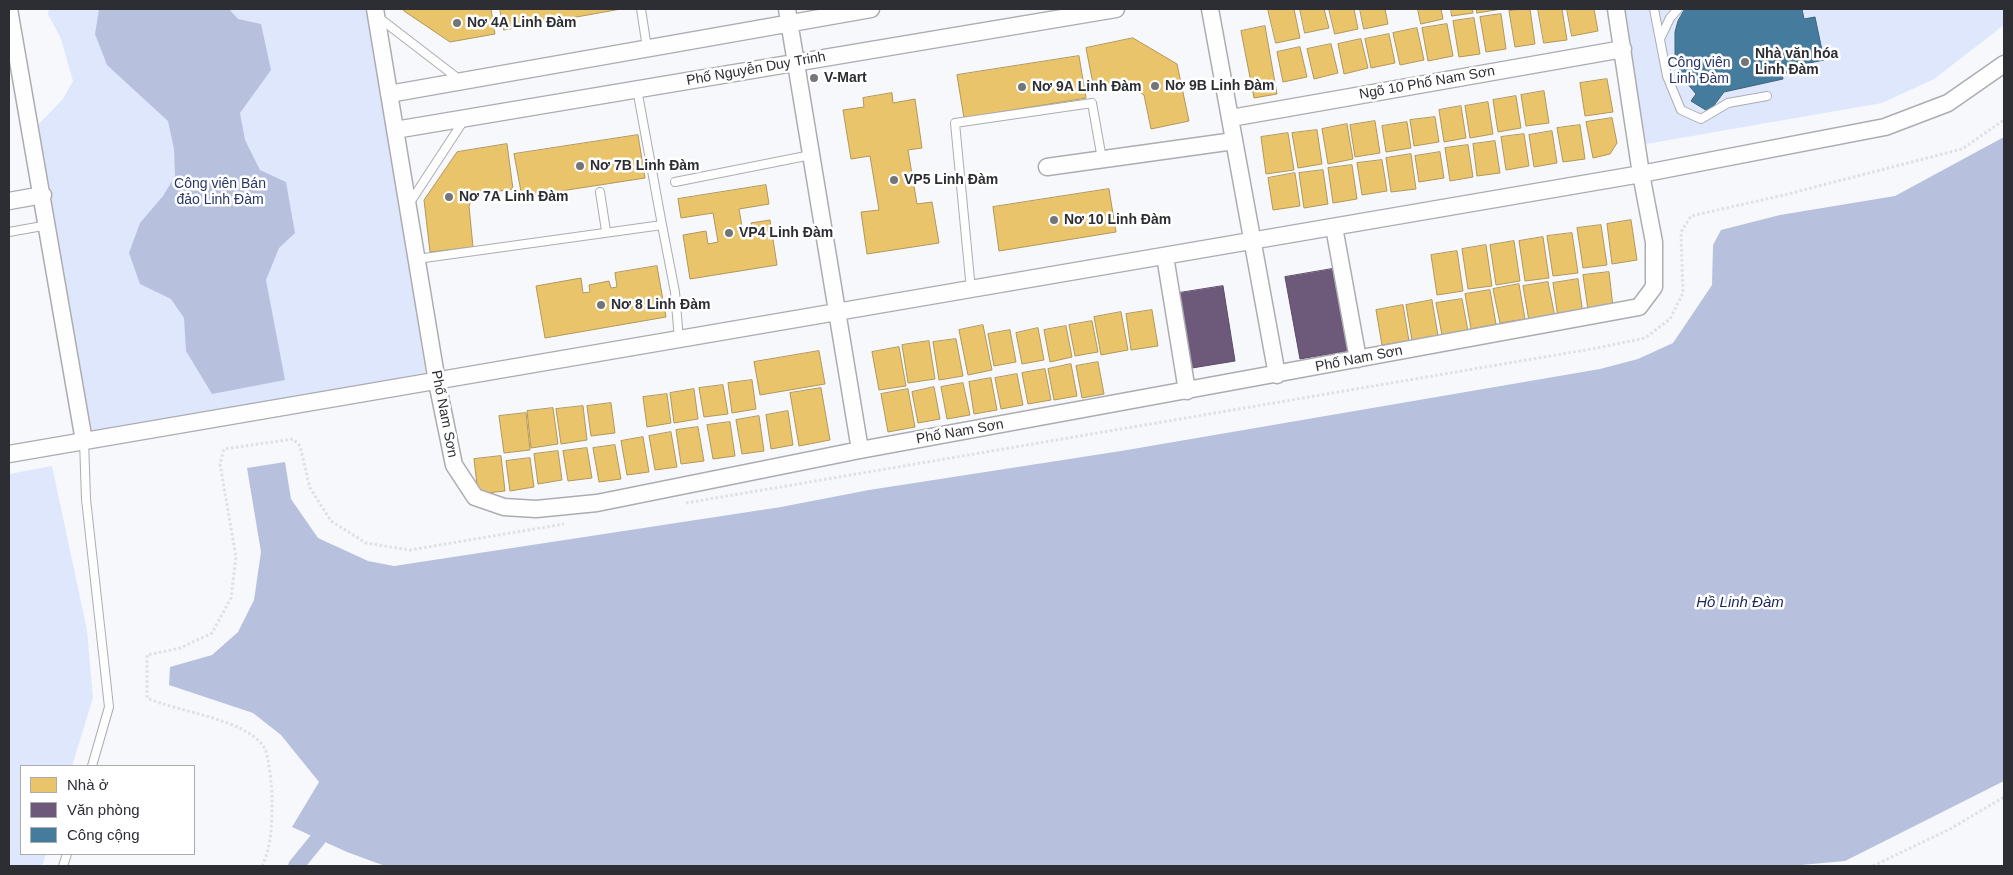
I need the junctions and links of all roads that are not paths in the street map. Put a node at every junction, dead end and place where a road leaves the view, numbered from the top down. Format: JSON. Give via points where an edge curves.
{"nodes":[{"id":1,"x":9,"y":9,"type":"edge"},
{"id":2,"x":641,"y":9,"type":"edge"},
{"id":3,"x":871,"y":9,"type":"edge"},
{"id":4,"x":1116,"y":9,"type":"edge"},
{"id":5,"x":1210,"y":9,"type":"edge"},
{"id":6,"x":1616,"y":9,"type":"edge"},
{"id":7,"x":1654,"y":9,"type":"edge"},
{"id":8,"x":1678,"y":9,"type":"edge"},
{"id":9,"x":376,"y":12,"type":"edge"},
{"id":10,"x":788,"y":16,"type":"edge"},
{"id":11,"x":1660,"y":39,"type":"junction"},
{"id":12,"x":647,"y":48,"type":"junction"},
{"id":13,"x":1623,"y":49,"type":"junction"},
{"id":14,"x":796,"y":62,"type":"junction"},
{"id":15,"x":2004,"y":64,"type":"edge"},
{"id":16,"x":462,"y":81,"type":"junction"},
{"id":17,"x":637,"y":89,"type":"junction"},
{"id":18,"x":389,"y":94,"type":"junction"},
{"id":19,"x":1767,"y":96,"type":"dead end"},
{"id":20,"x":466,"y":118,"type":"junction"},
{"id":21,"x":1231,"y":118,"type":"junction"},
{"id":22,"x":395,"y":130,"type":"junction"},
{"id":23,"x":1234,"y":141,"type":"junction"},
{"id":24,"x":811,"y":155,"type":"junction"},
{"id":25,"x":1102,"y":159,"type":"junction"},
{"id":26,"x":1047,"y":167,"type":"dead end"},
{"id":27,"x":1641,"y":174,"type":"junction"},
{"id":28,"x":675,"y":182,"type":"dead end"},
{"id":29,"x":600,"y":192,"type":"dead end"},
{"id":30,"x":42,"y":195,"type":"junction"},
{"id":31,"x":9,"y":200,"type":"edge"},
{"id":32,"x":408,"y":206,"type":"junction"},
{"id":33,"x":662,"y":225,"type":"junction"},
{"id":34,"x":48,"y":226,"type":"junction"},
{"id":35,"x":1334,"y":227,"type":"junction"},
{"id":36,"x":9,"y":232,"type":"edge"},
{"id":37,"x":606,"y":232,"type":"junction"},
{"id":38,"x":1254,"y":241,"type":"junction"},
{"id":39,"x":1165,"y":256,"type":"junction"},
{"id":40,"x":417,"y":259,"type":"junction"},
{"id":41,"x":971,"y":290,"type":"junction"},
{"id":42,"x":837,"y":313,"type":"junction"},
{"id":43,"x":679,"y":340,"type":"junction"},
{"id":44,"x":1358,"y":360,"type":"junction"},
{"id":45,"x":1277,"y":375,"type":"junction"},
{"id":46,"x":437,"y":382,"type":"junction"},
{"id":47,"x":1187,"y":391,"type":"junction"},
{"id":48,"x":84,"y":441,"type":"junction"},
{"id":49,"x":860,"y":450,"type":"junction"},
{"id":50,"x":9,"y":454,"type":"edge"},
{"id":51,"x":92,"y":765,"type":"edge"}],
"edges":[{"from":1,"to":30,"type":"street"},
{"from":2,"to":12,"type":"lane"},
{"from":3,"to":10,"type":"street"},
{"from":4,"to":14,"type":"street","name":"Phố Nguyễn Duy Trinh"},
{"from":5,"to":21,"type":"street"},
{"from":6,"to":13,"type":"street","name":"Phố Nam Sơn"},
{"from":7,"to":11,"type":"lane"},
{"from":8,"to":11,"type":"lane"},
{"from":9,"to":16,"type":"lane"},
{"from":9,"to":18,"type":"street","name":"Phố Nam Sơn"},
{"from":10,"to":12,"type":"street"},
{"from":10,"to":14,"type":"street"},
{"from":11,"to":19,"type":"lane","via":[[1667,76],[1681,110],[1701,119],[1728,104]]},
{"from":12,"to":16,"type":"street"},
{"from":13,"to":21,"type":"street","name":"Ngõ 10 Phố Nam Sơn"},
{"from":13,"to":27,"type":"street","name":"Phố Nam Sơn"},
{"from":14,"to":17,"type":"street","name":"Phố Nguyễn Duy Trinh"},
{"from":14,"to":24,"type":"street"},
{"from":15,"to":27,"type":"street","via":[[1948,103],[1885,127]]},
{"from":16,"to":18,"type":"street"},
{"from":17,"to":20,"type":"street","name":"Phố Nguyễn Duy Trinh"},
{"from":17,"to":33,"type":"lane"},
{"from":18,"to":22,"type":"street","name":"Phố Nam Sơn"},
{"from":20,"to":22,"type":"street","name":"Phố Nguyễn Duy Trinh"},
{"from":20,"to":32,"type":"lane"},
{"from":21,"to":23,"type":"street"},
{"from":22,"to":32,"type":"street","name":"Phố Nam Sơn"},
{"from":23,"to":25,"type":"street"},
{"from":23,"to":38,"type":"street"},
{"from":24,"to":28,"type":"lane"},
{"from":24,"to":42,"type":"street"},
{"from":25,"to":26,"type":"street"},
{"from":25,"to":41,"type":"lane","via":[[1092,103],[955,123]]},
{"from":27,"to":35,"type":"street"},
{"from":27,"to":44,"type":"street","name":"Phố Nam Sơn","via":[[1654,242],[1654,287],[1639,307]]},
{"from":29,"to":37,"type":"lane"},
{"from":30,"to":31,"type":"street"},
{"from":30,"to":34,"type":"street"},
{"from":32,"to":40,"type":"street","name":"Phố Nam Sơn"},
{"from":33,"to":37,"type":"lane"},
{"from":33,"to":43,"type":"lane","via":[[675,292]]},
{"from":34,"to":36,"type":"lane"},
{"from":34,"to":48,"type":"street"},
{"from":35,"to":38,"type":"street"},
{"from":35,"to":44,"type":"street"},
{"from":37,"to":40,"type":"lane"},
{"from":38,"to":39,"type":"street"},
{"from":38,"to":45,"type":"street"},
{"from":39,"to":41,"type":"street"},
{"from":39,"to":47,"type":"street"},
{"from":40,"to":46,"type":"street","name":"Phố Nam Sơn"},
{"from":41,"to":42,"type":"street"},
{"from":42,"to":43,"type":"street"},
{"from":42,"to":49,"type":"street"},
{"from":43,"to":46,"type":"street"},
{"from":44,"to":45,"type":"street","name":"Phố Nam Sơn"},
{"from":45,"to":47,"type":"street","name":"Phố Nam Sơn"},
{"from":46,"to":48,"type":"street"},
{"from":46,"to":49,"type":"street","name":"Phố Nam Sơn","via":[[454,465],[475,497],[504,507],[536,509],[597,503]]},
{"from":47,"to":49,"type":"street","name":"Phố Nam Sơn"},
{"from":48,"to":50,"type":"street"},
{"from":48,"to":51,"type":"lane","via":[[86,499],[109,707]]}]}
